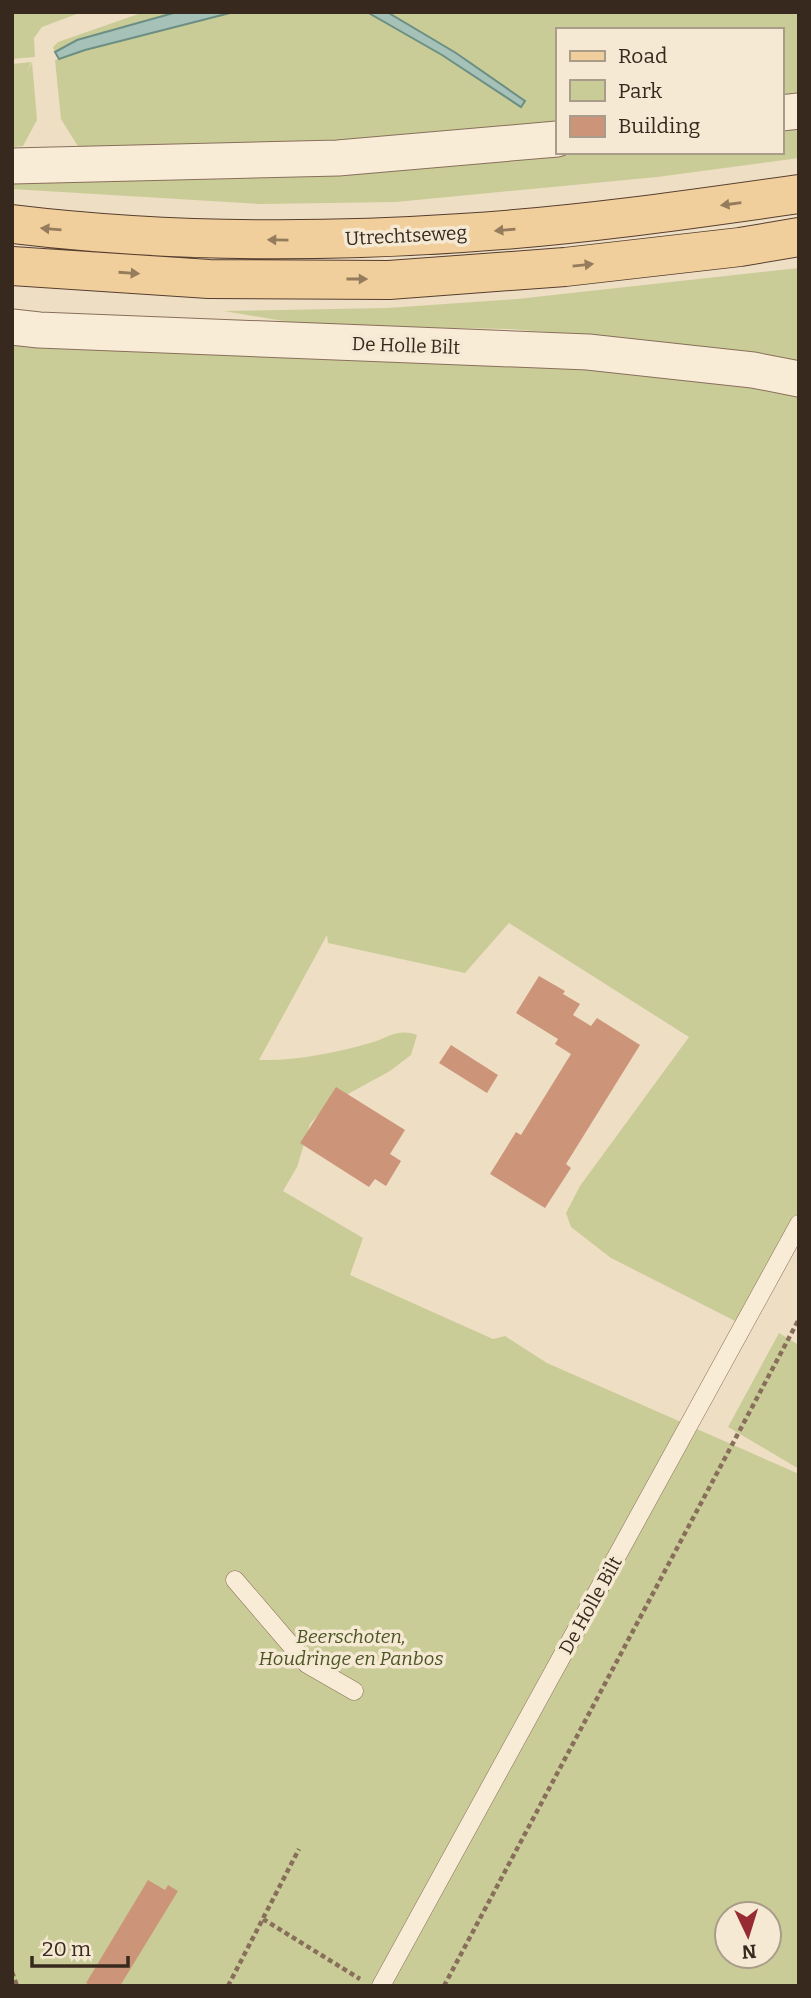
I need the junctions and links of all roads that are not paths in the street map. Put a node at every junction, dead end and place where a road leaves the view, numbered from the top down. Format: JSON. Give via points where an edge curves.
{"nodes":[{"id":1,"x":556,"y":139,"type":"edge"},
{"id":2,"x":12,"y":166,"type":"edge"},
{"id":3,"x":799,"y":194,"type":"edge"},
{"id":4,"x":12,"y":224,"type":"edge"},
{"id":5,"x":799,"y":237,"type":"edge"},
{"id":6,"x":12,"y":266,"type":"edge"},
{"id":7,"x":12,"y":327,"type":"edge"},
{"id":8,"x":799,"y":379,"type":"edge"},
{"id":9,"x":799,"y":1224,"type":"edge"},
{"id":10,"x":235,"y":1580,"type":"dead end"},
{"id":11,"x":354,"y":1691,"type":"dead end"},
{"id":12,"x":381,"y":1986,"type":"edge"}],
"edges":[{"from":1,"to":2,"type":"street","via":[[338,158]]},
{"from":3,"to":4,"type":"main road","name":"Utrechtseweg","one_way":true,"via":[[554,225],[380,238],[174,238]]},
{"from":6,"to":5,"type":"main road","one_way":true,"via":[[209,279],[388,279],[565,267]]},
{"from":7,"to":8,"type":"street","name":"De Holle Bilt","via":[[588,352]]},
{"from":9,"to":12,"type":"lane","name":"De Holle Bilt"},
{"from":10,"to":11,"type":"lane","via":[[307,1664]]}]}
